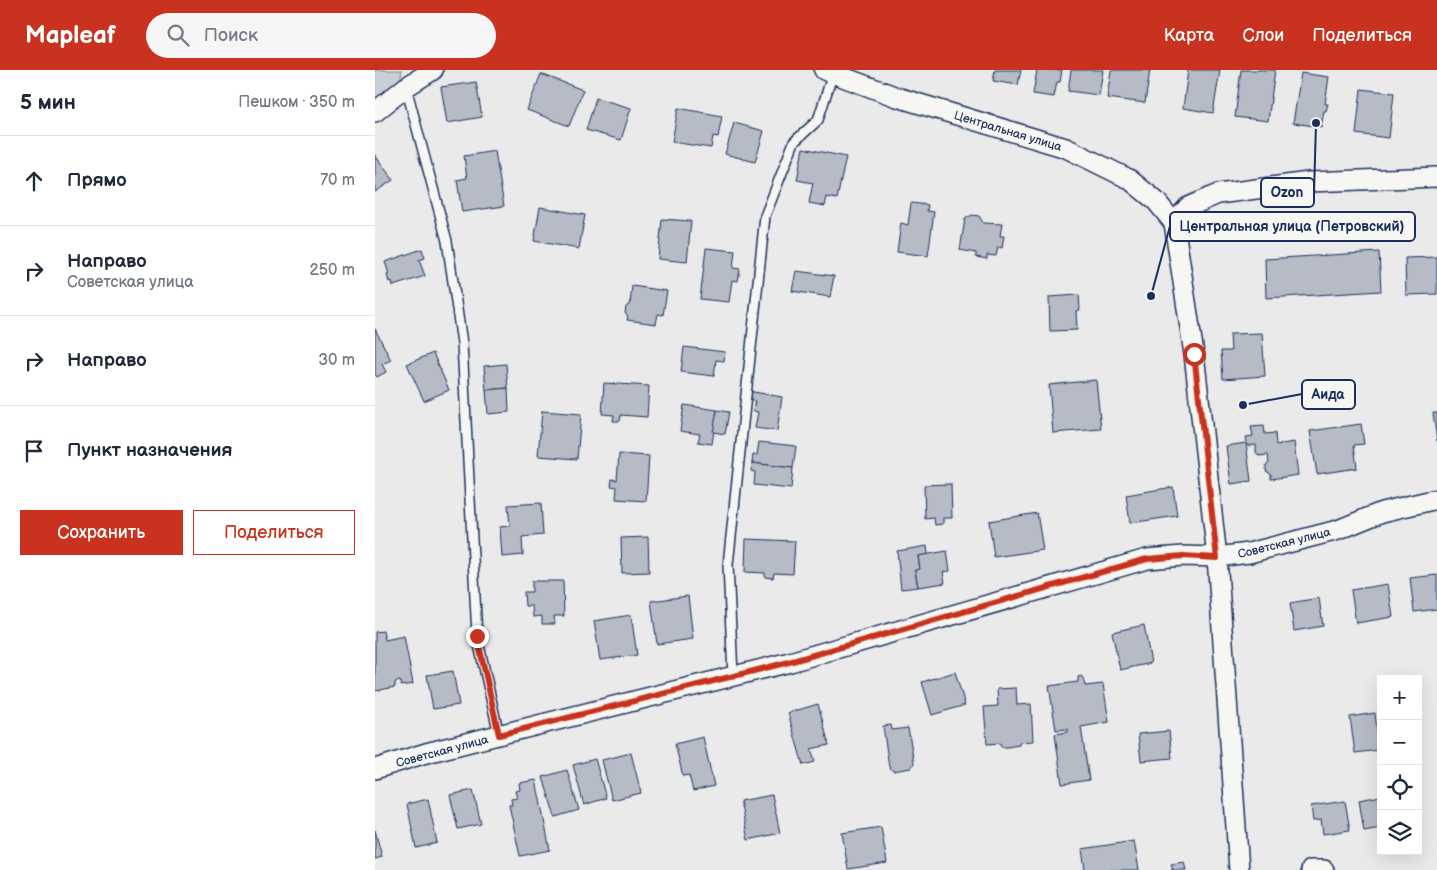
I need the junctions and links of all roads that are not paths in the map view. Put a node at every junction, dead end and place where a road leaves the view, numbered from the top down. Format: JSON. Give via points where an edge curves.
{"nodes":[{"id":1,"x":433,"y":70,"type":"edge"},
{"id":2,"x":829,"y":71,"type":"edge"},
{"id":3,"x":406,"y":87,"type":"junction"},
{"id":4,"x":375,"y":112,"type":"edge"},
{"id":5,"x":1437,"y":177,"type":"edge"},
{"id":6,"x":1174,"y":223,"type":"junction"},
{"id":7,"x":1437,"y":499,"type":"edge"},
{"id":8,"x":1217,"y":558,"type":"junction"},
{"id":9,"x":733,"y":676,"type":"junction"},
{"id":10,"x":499,"y":735,"type":"junction"},
{"id":11,"x":375,"y":769,"type":"edge"},
{"id":12,"x":1239,"y":870,"type":"edge"},
{"id":13,"x":1311,"y":870,"type":"edge"},
{"id":14,"x":1323,"y":870,"type":"edge"}],
"edges":[{"from":1,"to":3,"type":"street"},
{"from":2,"to":6,"type":"street","name":"Центральная улица","via":[[897,97],[1066,148],[1129,179],[1156,201]]},
{"from":2,"to":9,"type":"lane","via":[[818,120],[794,142],[765,216],[727,565]]},
{"from":3,"to":4,"type":"street"},
{"from":3,"to":10,"type":"lane","via":[[447,241],[462,343],[477,636]]},
{"from":5,"to":6,"type":"street","via":[[1309,182],[1218,194],[1188,207]]},
{"from":6,"to":8,"type":"street","via":[[1194,354]]},
{"from":7,"to":8,"type":"street","name":"Советская улица","via":[[1382,512],[1338,530]]},
{"from":8,"to":9,"type":"street","name":"Советская улица","via":[[1147,559]]},
{"from":8,"to":12,"type":"street"},
{"from":9,"to":10,"type":"street","name":"Советская улица"},
{"from":10,"to":11,"type":"street","name":"Советская улица"},
{"from":13,"to":14,"type":"street"}]}
